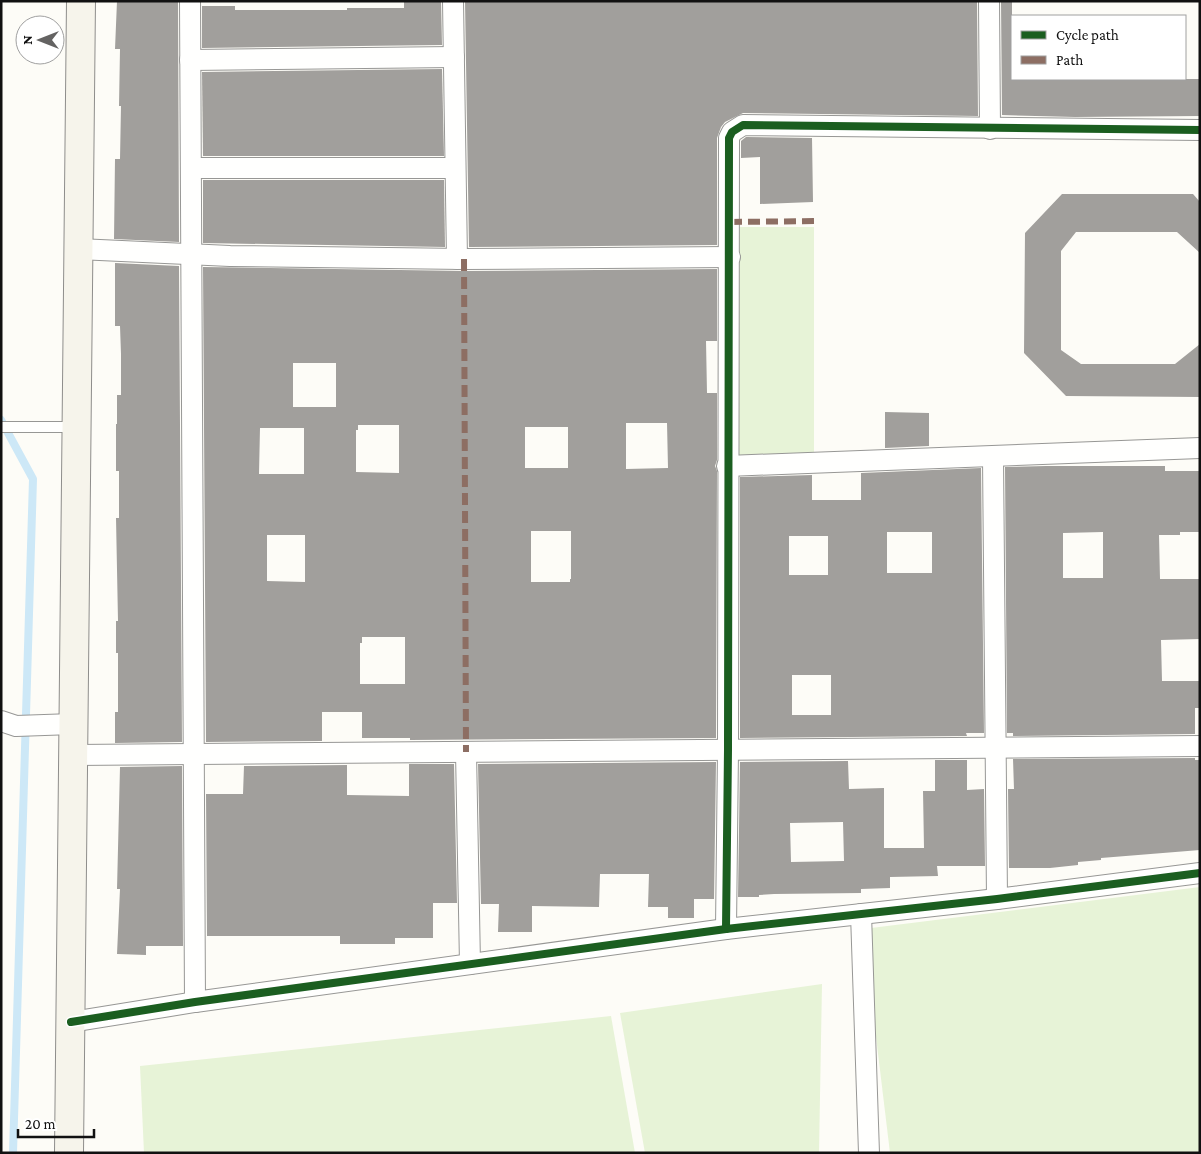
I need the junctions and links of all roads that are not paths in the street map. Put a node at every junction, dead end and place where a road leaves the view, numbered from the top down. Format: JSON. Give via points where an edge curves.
{"nodes":[{"id":1,"x":81,"y":1,"type":"edge"},
{"id":2,"x":190,"y":1,"type":"edge"},
{"id":3,"x":453,"y":1,"type":"edge"},
{"id":4,"x":989,"y":1,"type":"edge"},
{"id":5,"x":454,"y":57,"type":"junction"},
{"id":6,"x":190,"y":60,"type":"junction"},
{"id":7,"x":990,"y":128,"type":"junction"},
{"id":8,"x":1200,"y":130,"type":"edge"},
{"id":9,"x":191,"y":168,"type":"junction"},
{"id":10,"x":455,"y":168,"type":"junction"},
{"id":11,"x":78,"y":250,"type":"junction"},
{"id":12,"x":191,"y":254,"type":"junction"},
{"id":13,"x":730,"y":257,"type":"junction"},
{"id":14,"x":457,"y":259,"type":"junction"},
{"id":15,"x":1,"y":427,"type":"edge"},
{"id":16,"x":64,"y":427,"type":"junction"},
{"id":17,"x":1200,"y":448,"type":"edge"},
{"id":18,"x":993,"y":457,"type":"junction"},
{"id":19,"x":727,"y":466,"type":"junction"},
{"id":20,"x":8,"y":724,"type":"edge"},
{"id":21,"x":68,"y":724,"type":"junction"},
{"id":22,"x":1200,"y":746,"type":"edge"},
{"id":23,"x":996,"y":748,"type":"junction"},
{"id":24,"x":728,"y":750,"type":"junction"},
{"id":25,"x":466,"y":752,"type":"junction"},
{"id":26,"x":193,"y":754,"type":"junction"},
{"id":27,"x":74,"y":756,"type":"junction"},
{"id":28,"x":1200,"y":873,"type":"edge"},
{"id":29,"x":997,"y":898,"type":"junction"},
{"id":30,"x":861,"y":914,"type":"junction"},
{"id":31,"x":726,"y":929,"type":"junction"},
{"id":32,"x":470,"y":964,"type":"junction"},
{"id":33,"x":195,"y":1002,"type":"junction"},
{"id":34,"x":71,"y":1022,"type":"junction"},
{"id":35,"x":69,"y":1153,"type":"edge"},
{"id":36,"x":869,"y":1153,"type":"edge"}],
"edges":[{"from":1,"to":11,"type":"main road"},
{"from":2,"to":6,"type":"street"},
{"from":3,"to":5,"type":"street"},
{"from":4,"to":7,"type":"street"},
{"from":5,"to":6,"type":"street"},
{"from":5,"to":10,"type":"street"},
{"from":6,"to":9,"type":"street"},
{"from":7,"to":8,"type":"street"},
{"from":7,"to":13,"type":"street","via":[[744,125],[736,128],[729,138]]},
{"from":9,"to":10,"type":"street"},
{"from":9,"to":12,"type":"street"},
{"from":10,"to":14,"type":"street"},
{"from":11,"to":12,"type":"street"},
{"from":11,"to":16,"type":"main road"},
{"from":12,"to":14,"type":"street"},
{"from":12,"to":26,"type":"street"},
{"from":13,"to":14,"type":"street"},
{"from":13,"to":19,"type":"street"},
{"from":15,"to":16,"type":"lane"},
{"from":16,"to":21,"type":"main road"},
{"from":17,"to":18,"type":"street"},
{"from":18,"to":19,"type":"street"},
{"from":18,"to":23,"type":"street"},
{"from":19,"to":24,"type":"street"},
{"from":20,"to":21,"type":"street"},
{"from":21,"to":27,"type":"main road"},
{"from":22,"to":23,"type":"street"},
{"from":23,"to":24,"type":"street"},
{"from":23,"to":29,"type":"street"},
{"from":24,"to":25,"type":"street"},
{"from":24,"to":31,"type":"street"},
{"from":25,"to":26,"type":"street"},
{"from":25,"to":32,"type":"street"},
{"from":26,"to":27,"type":"street"},
{"from":26,"to":33,"type":"street"},
{"from":27,"to":34,"type":"main road"},
{"from":28,"to":29,"type":"street"},
{"from":29,"to":30,"type":"street"},
{"from":30,"to":31,"type":"street"},
{"from":30,"to":36,"type":"street"},
{"from":31,"to":32,"type":"street"},
{"from":32,"to":33,"type":"street"},
{"from":33,"to":34,"type":"street"},
{"from":34,"to":35,"type":"main road"}]}
